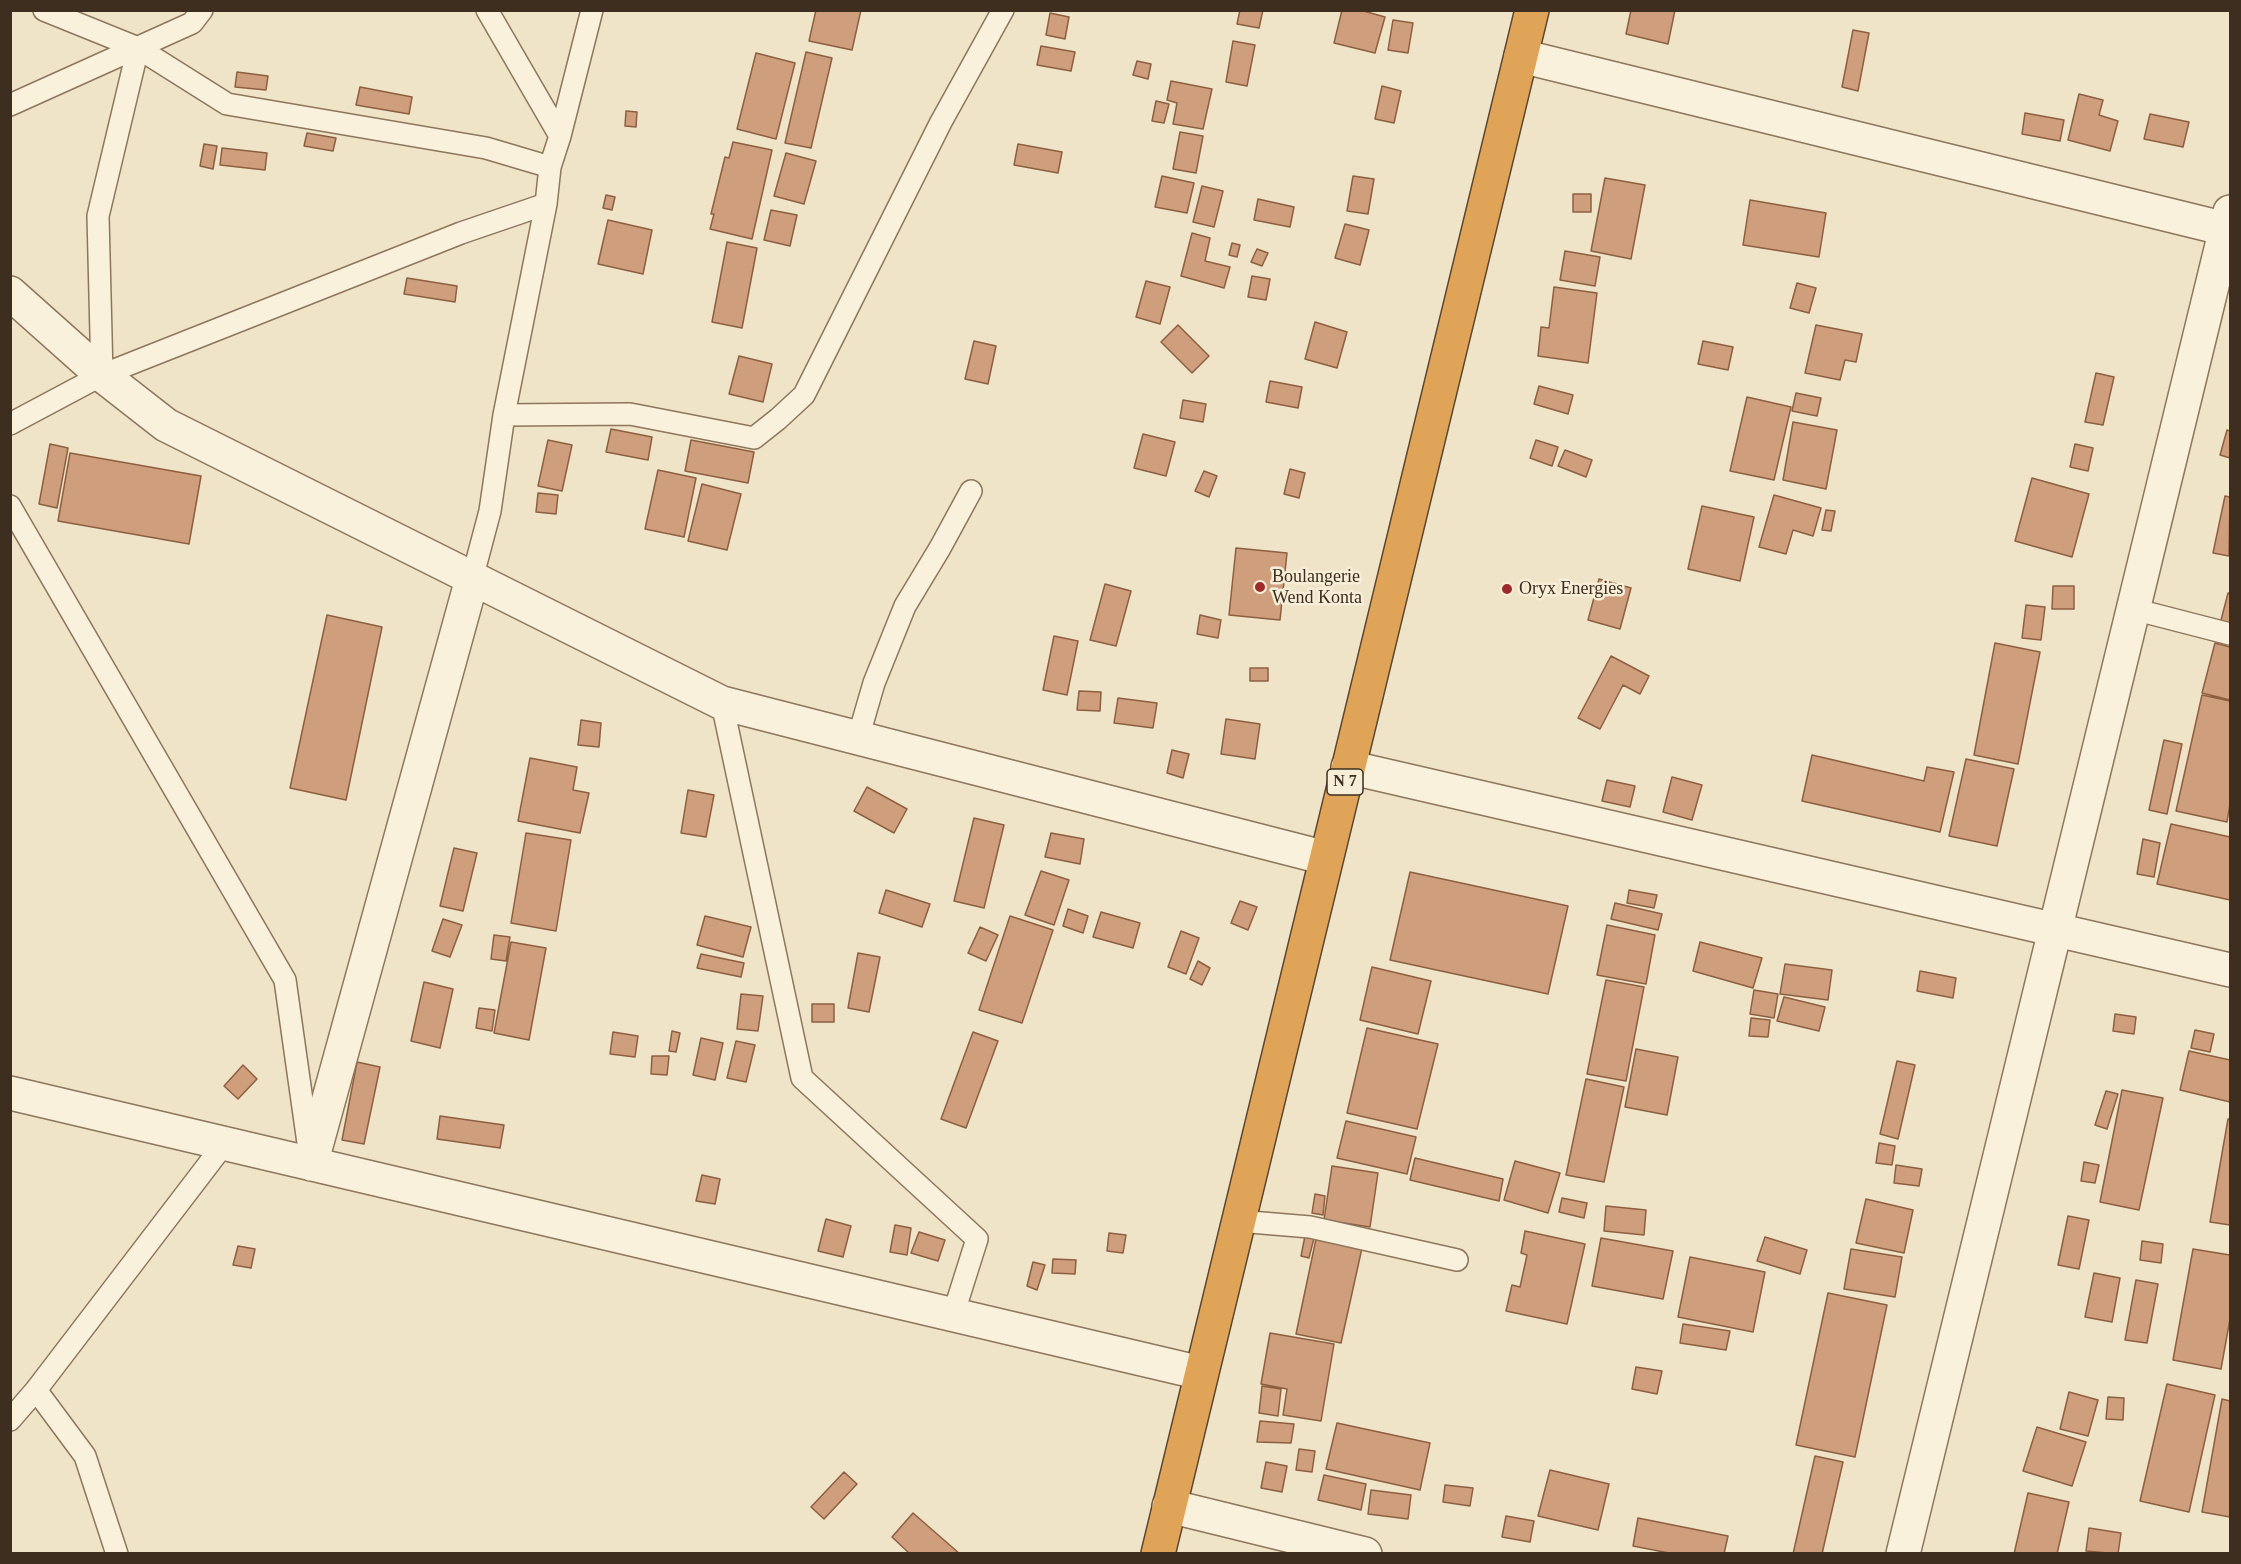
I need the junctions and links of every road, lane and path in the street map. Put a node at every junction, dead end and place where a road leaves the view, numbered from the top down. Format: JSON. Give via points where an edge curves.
{"nodes":[{"id":1,"x":44,"y":10,"type":"edge"},
{"id":2,"x":202,"y":10,"type":"edge"},
{"id":3,"x":487,"y":10,"type":"edge"},
{"id":4,"x":592,"y":10,"type":"edge"},
{"id":5,"x":1003,"y":10,"type":"edge"},
{"id":6,"x":1532,"y":10,"type":"edge"},
{"id":7,"x":138,"y":48,"type":"junction"},
{"id":8,"x":1521,"y":56,"type":"junction"},
{"id":9,"x":10,"y":105,"type":"edge"},
{"id":10,"x":560,"y":136,"type":"junction"},
{"id":11,"x":550,"y":167,"type":"junction"},
{"id":12,"x":546,"y":204,"type":"junction"},
{"id":13,"x":2229,"y":224,"type":"edge"},
{"id":14,"x":10,"y":293,"type":"edge"},
{"id":15,"x":102,"y":375,"type":"junction"},
{"id":16,"x":504,"y":415,"type":"junction"},
{"id":17,"x":10,"y":424,"type":"edge"},
{"id":18,"x":971,"y":491,"type":"dead end"},
{"id":19,"x":10,"y":506,"type":"edge"},
{"id":20,"x":472,"y":579,"type":"junction"},
{"id":21,"x":2133,"y":609,"type":"junction"},
{"id":22,"x":2230,"y":634,"type":"edge"},
{"id":23,"x":722,"y":703,"type":"junction"},
{"id":24,"x":858,"y":738,"type":"junction"},
{"id":25,"x":1348,"y":767,"type":"junction"},
{"id":26,"x":1326,"y":858,"type":"junction"},
{"id":27,"x":2055,"y":930,"type":"junction"},
{"id":28,"x":2230,"y":970,"type":"edge"},
{"id":29,"x":10,"y":1093,"type":"edge"},
{"id":30,"x":224,"y":1144,"type":"junction"},
{"id":31,"x":310,"y":1164,"type":"junction"},
{"id":32,"x":1238,"y":1221,"type":"junction"},
{"id":33,"x":1457,"y":1260,"type":"dead end"},
{"id":34,"x":953,"y":1315,"type":"junction"},
{"id":35,"x":1201,"y":1373,"type":"junction"},
{"id":36,"x":36,"y":1390,"type":"junction"},
{"id":37,"x":10,"y":1420,"type":"edge"},
{"id":38,"x":1169,"y":1506,"type":"junction"},
{"id":39,"x":117,"y":1554,"type":"edge"},
{"id":40,"x":1158,"y":1554,"type":"edge"},
{"id":41,"x":1365,"y":1554,"type":"edge"},
{"id":42,"x":1903,"y":1554,"type":"edge"}],
"edges":[{"from":1,"to":7,"type":"lane"},
{"from":2,"to":7,"type":"lane","via":[[192,23]]},
{"from":3,"to":10,"type":"lane"},
{"from":4,"to":10,"type":"lane"},
{"from":5,"to":16,"type":"lane","via":[[941,122],[804,395],[778,419],[754,438],[630,414]]},
{"from":6,"to":8,"type":"highway","number":"N 7"},
{"from":7,"to":9,"type":"lane"},
{"from":7,"to":11,"type":"lane","via":[[227,104],[486,148]]},
{"from":7,"to":15,"type":"lane","via":[[98,216]]},
{"from":8,"to":13,"type":"street"},
{"from":8,"to":25,"type":"highway","number":"N 7"},
{"from":10,"to":11,"type":"lane"},
{"from":11,"to":12,"type":"lane"},
{"from":12,"to":15,"type":"lane","via":[[461,233]]},
{"from":12,"to":16,"type":"lane"},
{"from":13,"to":21,"type":"street"},
{"from":14,"to":15,"type":"street"},
{"from":15,"to":17,"type":"lane"},
{"from":15,"to":20,"type":"street","via":[[166,425]]},
{"from":16,"to":20,"type":"lane","via":[[490,511]]},
{"from":18,"to":24,"type":"lane","via":[[905,606],[874,683]]},
{"from":19,"to":31,"type":"lane","via":[[285,980]]},
{"from":20,"to":23,"type":"street"},
{"from":20,"to":31,"type":"street"},
{"from":21,"to":22,"type":"lane"},
{"from":21,"to":27,"type":"street"},
{"from":23,"to":24,"type":"street"},
{"from":23,"to":34,"type":"lane","via":[[802,1078],[977,1239]]},
{"from":24,"to":26,"type":"street"},
{"from":25,"to":26,"type":"highway","number":"N 7"},
{"from":25,"to":27,"type":"street"},
{"from":26,"to":32,"type":"highway","number":"N 7"},
{"from":27,"to":28,"type":"street"},
{"from":27,"to":42,"type":"street"},
{"from":29,"to":30,"type":"street"},
{"from":30,"to":31,"type":"street"},
{"from":30,"to":36,"type":"lane"},
{"from":31,"to":34,"type":"street"},
{"from":32,"to":33,"type":"lane","via":[[1310,1227]]},
{"from":32,"to":35,"type":"highway","number":"N 7"},
{"from":34,"to":35,"type":"street"},
{"from":35,"to":38,"type":"highway","number":"N 7"},
{"from":36,"to":37,"type":"lane"},
{"from":36,"to":39,"type":"lane","via":[[85,1456]]},
{"from":38,"to":40,"type":"highway","number":"N 7"},
{"from":38,"to":41,"type":"street"}]}
